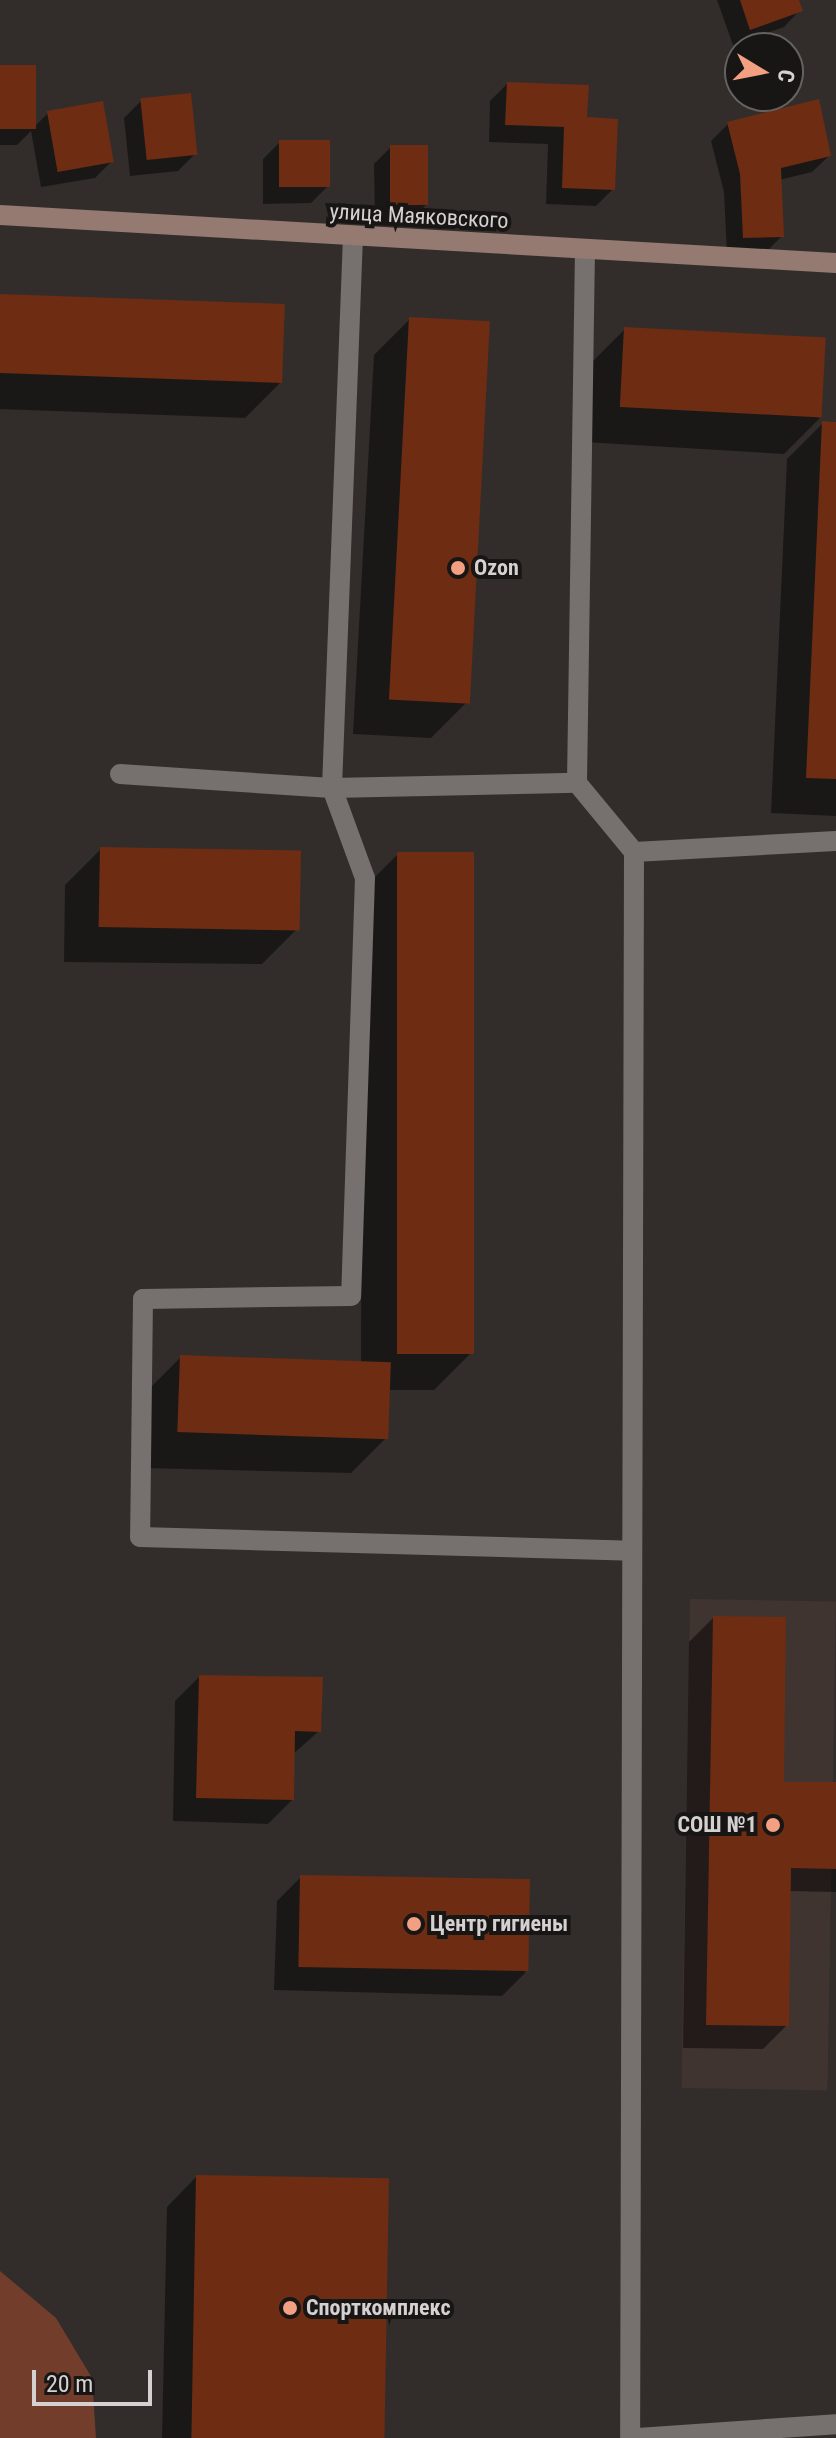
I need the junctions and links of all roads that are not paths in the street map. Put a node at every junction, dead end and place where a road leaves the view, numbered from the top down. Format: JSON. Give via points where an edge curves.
{"nodes":[{"id":1,"x":0,"y":215,"type":"edge"},
{"id":2,"x":353,"y":236,"type":"junction"},
{"id":3,"x":585,"y":249,"type":"junction"},
{"id":4,"x":836,"y":263,"type":"edge"},
{"id":5,"x":120,"y":774,"type":"dead end"},
{"id":6,"x":577,"y":783,"type":"junction"},
{"id":7,"x":332,"y":788,"type":"junction"},
{"id":8,"x":836,"y":841,"type":"edge"},
{"id":9,"x":634,"y":852,"type":"junction"},
{"id":10,"x":632,"y":1551,"type":"junction"},
{"id":11,"x":836,"y":2424,"type":"edge"},
{"id":12,"x":630,"y":2438,"type":"edge"},
{"id":13,"x":638,"y":2438,"type":"edge"}],
"edges":[{"from":1,"to":2,"type":"street","name":"улица Маяковского"},
{"from":2,"to":3,"type":"street","name":"улица Маяковского"},
{"from":2,"to":7,"type":"lane"},
{"from":3,"to":4,"type":"street","name":"улица Маяковского"},
{"from":3,"to":6,"type":"lane"},
{"from":5,"to":7,"type":"lane"},
{"from":6,"to":7,"type":"lane"},
{"from":6,"to":9,"type":"lane"},
{"from":7,"to":10,"type":"lane","via":[[365,878],[351,1296],[143,1299],[140,1537]]},
{"from":8,"to":9,"type":"lane"},
{"from":9,"to":10,"type":"lane"},
{"from":10,"to":12,"type":"lane"},
{"from":11,"to":13,"type":"lane"}]}
